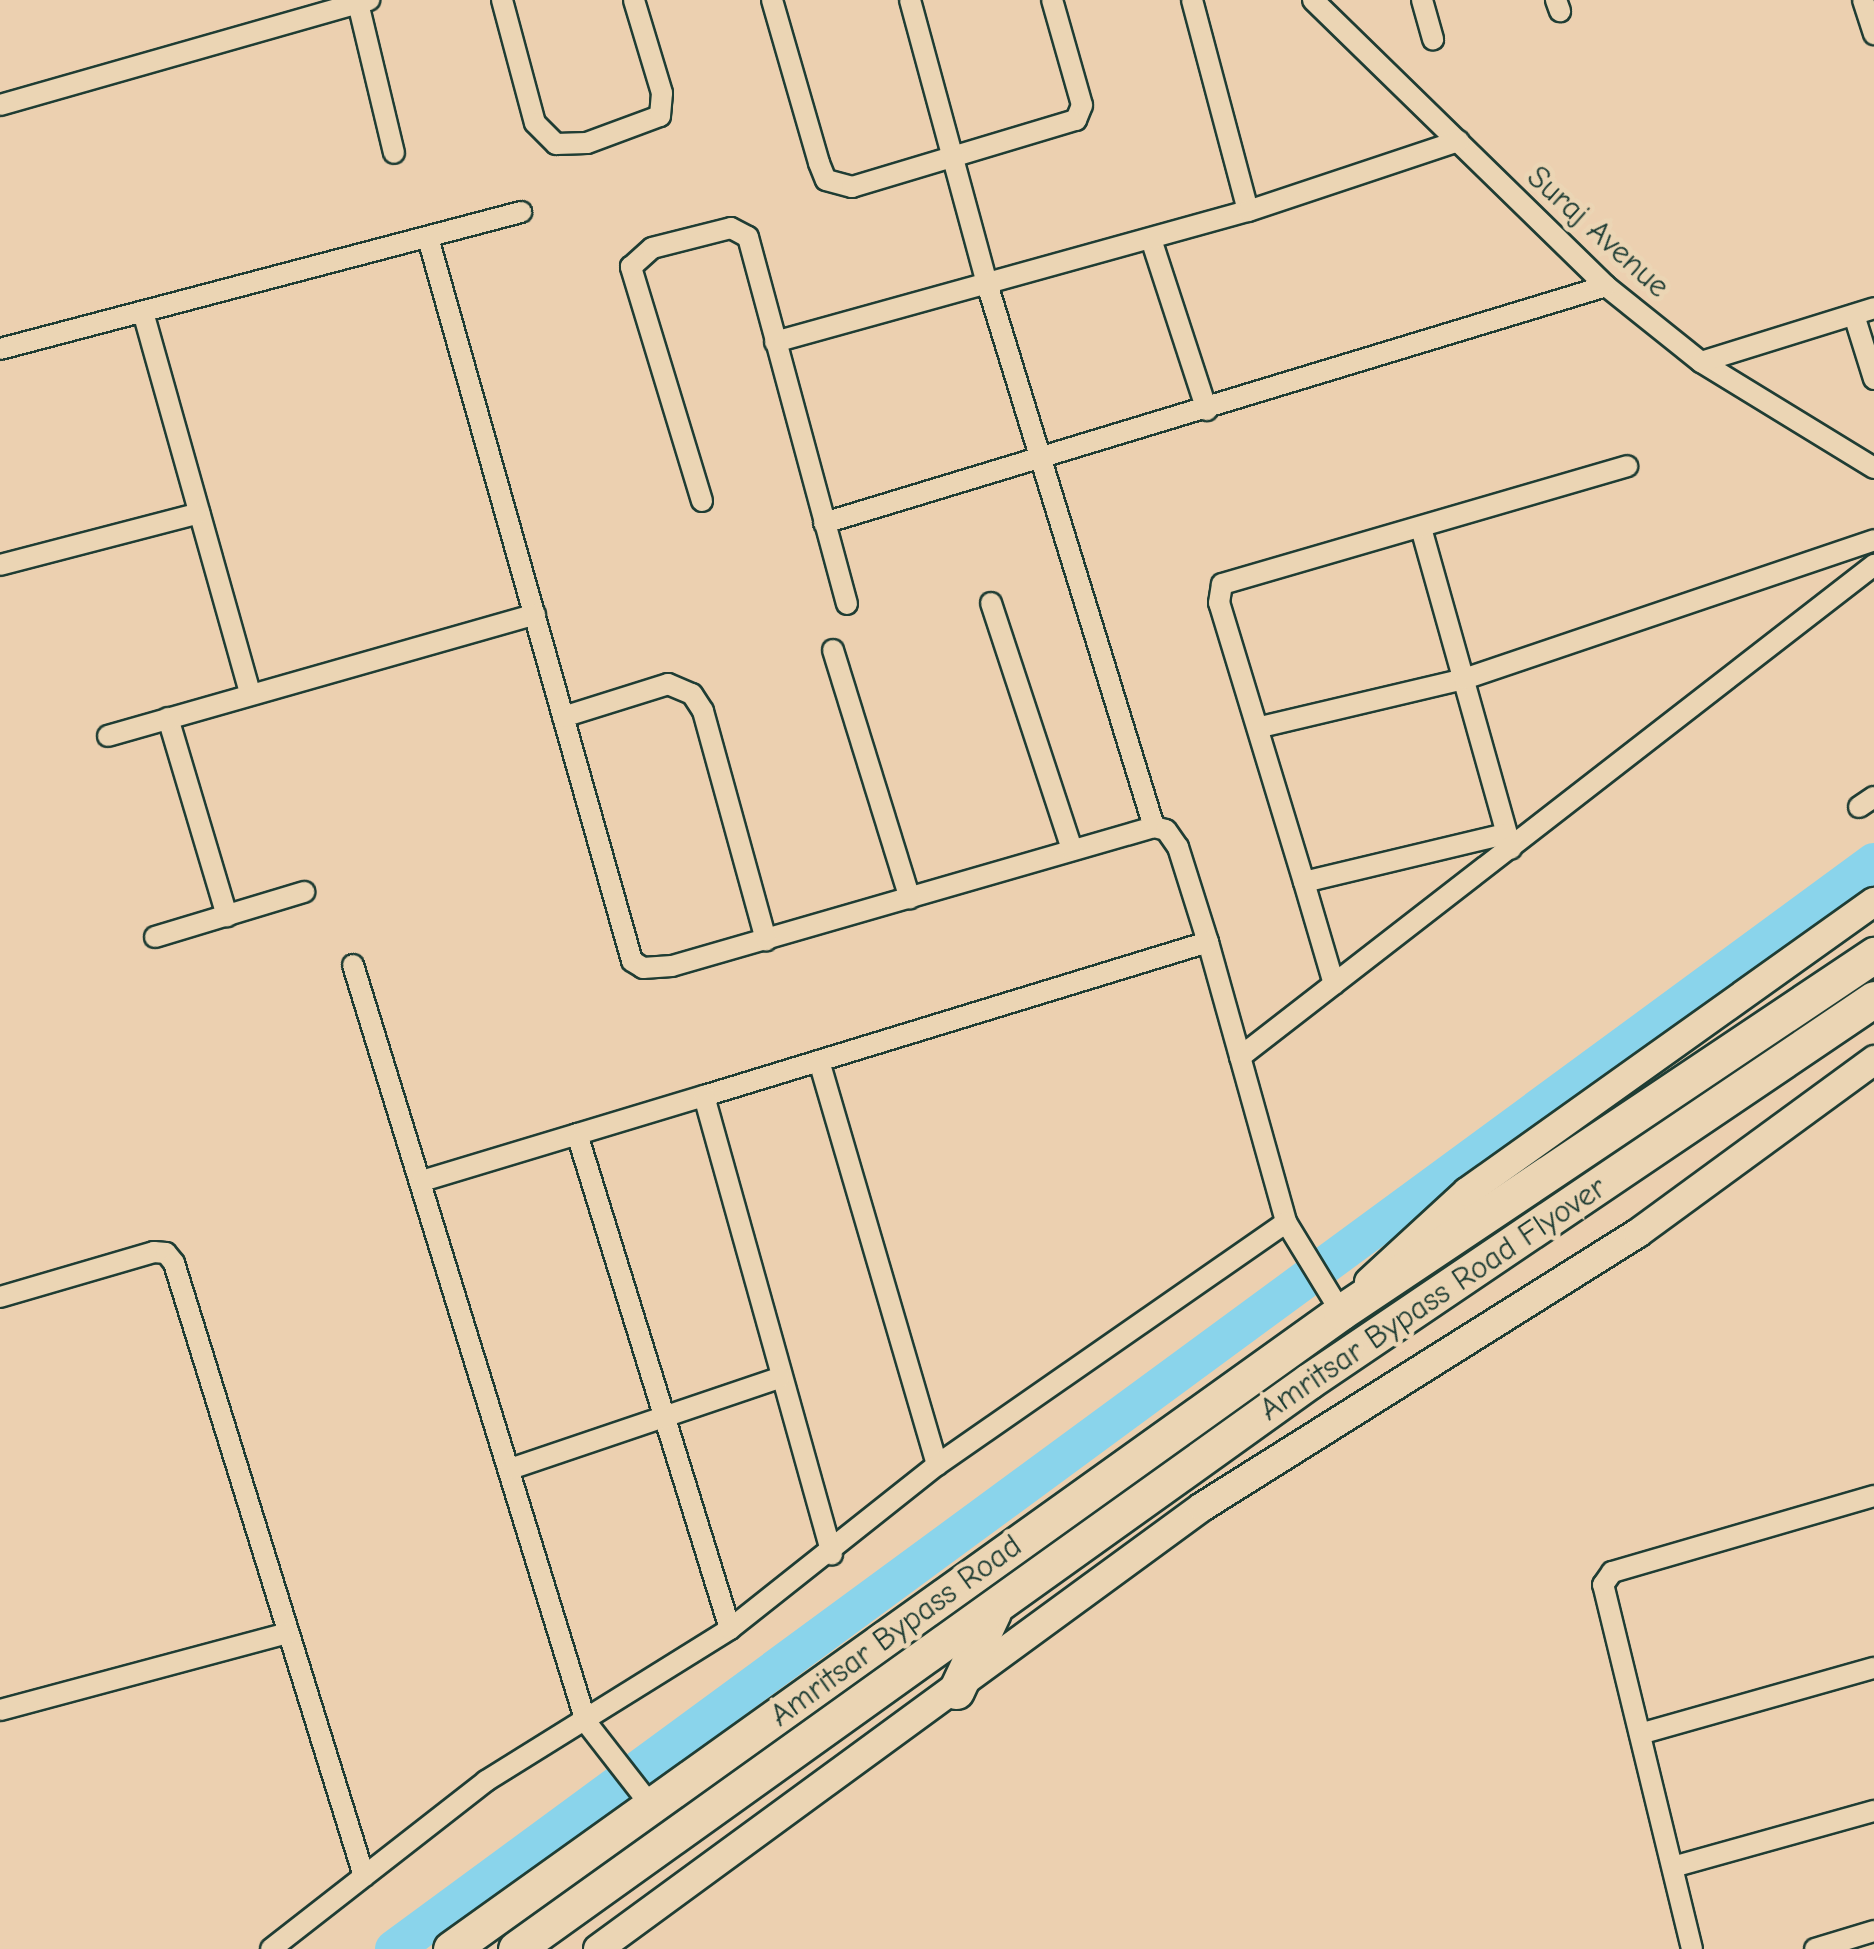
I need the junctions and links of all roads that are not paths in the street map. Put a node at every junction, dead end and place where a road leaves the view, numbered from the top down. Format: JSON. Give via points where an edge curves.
{"nodes":[{"id":1,"x":502,"y":0,"type":"edge"},
{"id":2,"x":634,"y":0,"type":"edge"},
{"id":3,"x":772,"y":0,"type":"edge"},
{"id":4,"x":910,"y":0,"type":"edge"},
{"id":5,"x":1052,"y":0,"type":"edge"},
{"id":6,"x":1192,"y":0,"type":"edge"},
{"id":7,"x":1313,"y":0,"type":"edge"},
{"id":8,"x":1422,"y":0,"type":"edge"},
{"id":9,"x":1863,"y":0,"type":"edge"},
{"id":10,"x":363,"y":2,"type":"edge"},
{"id":11,"x":1874,"y":34,"type":"edge"},
{"id":12,"x":1433,"y":38,"type":"dead end"},
{"id":13,"x":0,"y":105,"type":"edge"},
{"id":14,"x":1459,"y":141,"type":"junction"},
{"id":15,"x":394,"y":153,"type":"dead end"},
{"id":16,"x":954,"y":159,"type":"junction"},
{"id":17,"x":1248,"y":211,"type":"junction"},
{"id":18,"x":522,"y":212,"type":"dead end"},
{"id":19,"x":428,"y":238,"type":"junction"},
{"id":20,"x":1152,"y":238,"type":"junction"},
{"id":21,"x":1606,"y":286,"type":"junction"},
{"id":22,"x":988,"y":287,"type":"junction"},
{"id":23,"x":143,"y":312,"type":"junction"},
{"id":24,"x":1864,"y":312,"type":"edge"},
{"id":25,"x":775,"y":342,"type":"junction"},
{"id":26,"x":0,"y":349,"type":"edge"},
{"id":27,"x":1701,"y":362,"type":"junction"},
{"id":28,"x":1874,"y":378,"type":"edge"},
{"id":29,"x":1207,"y":410,"type":"junction"},
{"id":30,"x":1046,"y":460,"type":"junction"},
{"id":31,"x":1628,"y":466,"type":"dead end"},
{"id":32,"x":1874,"y":468,"type":"edge"},
{"id":33,"x":702,"y":502,"type":"dead end"},
{"id":34,"x":199,"y":514,"type":"junction"},
{"id":35,"x":824,"y":523,"type":"junction"},
{"id":36,"x":1421,"y":528,"type":"junction"},
{"id":37,"x":1874,"y":540,"type":"edge"},
{"id":38,"x":0,"y":565,"type":"edge"},
{"id":39,"x":1874,"y":565,"type":"edge"},
{"id":40,"x":990,"y":603,"type":"dead end"},
{"id":41,"x":846,"y":604,"type":"dead end"},
{"id":42,"x":535,"y":614,"type":"junction"},
{"id":43,"x":833,"y":650,"type":"dead end"},
{"id":44,"x":1464,"y":679,"type":"junction"},
{"id":45,"x":250,"y":693,"type":"junction"},
{"id":46,"x":563,"y":717,"type":"junction"},
{"id":47,"x":168,"y":718,"type":"junction"},
{"id":48,"x":1261,"y":727,"type":"junction"},
{"id":49,"x":108,"y":736,"type":"dead end"},
{"id":50,"x":1154,"y":826,"type":"junction"},
{"id":51,"x":1508,"y":842,"type":"junction"},
{"id":52,"x":1072,"y":850,"type":"junction"},
{"id":53,"x":1304,"y":882,"type":"junction"},
{"id":54,"x":304,"y":892,"type":"dead end"},
{"id":55,"x":910,"y":898,"type":"junction"},
{"id":56,"x":1874,"y":902,"type":"edge"},
{"id":57,"x":227,"y":916,"type":"junction"},
{"id":58,"x":155,"y":937,"type":"dead end"},
{"id":59,"x":766,"y":940,"type":"junction"},
{"id":60,"x":1208,"y":942,"type":"junction"},
{"id":61,"x":1874,"y":955,"type":"edge"},
{"id":62,"x":353,"y":965,"type":"dead end"},
{"id":63,"x":1334,"y":984,"type":"junction"},
{"id":64,"x":1874,"y":999,"type":"edge"},
{"id":65,"x":1240,"y":1057,"type":"junction"},
{"id":66,"x":1874,"y":1060,"type":"edge"},
{"id":67,"x":819,"y":1061,"type":"junction"},
{"id":68,"x":704,"y":1096,"type":"junction"},
{"id":69,"x":577,"y":1134,"type":"junction"},
{"id":70,"x":422,"y":1181,"type":"junction"},
{"id":71,"x":1286,"y":1222,"type":"junction"},
{"id":72,"x":0,"y":1298,"type":"edge"},
{"id":73,"x":1342,"y":1312,"type":"junction"},
{"id":74,"x":779,"y":1378,"type":"junction"},
{"id":75,"x":662,"y":1414,"type":"junction"},
{"id":76,"x":937,"y":1465,"type":"junction"},
{"id":77,"x":510,"y":1469,"type":"junction"},
{"id":78,"x":1874,"y":1496,"type":"edge"},
{"id":79,"x":832,"y":1554,"type":"junction"},
{"id":80,"x":996,"y":1606,"type":"junction"},
{"id":81,"x":730,"y":1629,"type":"junction"},
{"id":82,"x":288,"y":1633,"type":"junction"},
{"id":83,"x":1874,"y":1668,"type":"edge"},
{"id":84,"x":956,"y":1691,"type":"junction"},
{"id":85,"x":0,"y":1710,"type":"edge"},
{"id":86,"x":586,"y":1722,"type":"junction"},
{"id":87,"x":1640,"y":1734,"type":"junction"},
{"id":88,"x":653,"y":1808,"type":"junction"},
{"id":89,"x":1874,"y":1811,"type":"edge"},
{"id":90,"x":1673,"y":1867,"type":"junction"},
{"id":91,"x":364,"y":1876,"type":"junction"},
{"id":92,"x":1874,"y":1931,"type":"edge"},
{"id":93,"x":272,"y":1949,"type":"edge"},
{"id":94,"x":451,"y":1949,"type":"edge"},
{"id":95,"x":516,"y":1949,"type":"edge"},
{"id":96,"x":598,"y":1949,"type":"edge"},
{"id":97,"x":1692,"y":1949,"type":"edge"},
{"id":98,"x":1815,"y":1949,"type":"edge"}],
"edges":[{"from":1,"to":2,"type":"street","via":[[535,123],[556,144],[586,143],[660,116],[662,93]]},
{"from":3,"to":16,"type":"street","via":[[826,180],[852,187]]},
{"from":4,"to":16,"type":"street"},
{"from":5,"to":16,"type":"street","via":[[1082,105],[1079,117]]},
{"from":6,"to":17,"type":"street"},
{"from":7,"to":14,"type":"street","name":"Suraj Avenue"},
{"from":8,"to":12,"type":"street"},
{"from":9,"to":11,"type":"street"},
{"from":10,"to":13,"type":"street"},
{"from":10,"to":15,"type":"street"},
{"from":14,"to":17,"type":"street"},
{"from":14,"to":21,"type":"street","name":"Suraj Avenue"},
{"from":16,"to":22,"type":"street"},
{"from":17,"to":20,"type":"street"},
{"from":18,"to":19,"type":"street"},
{"from":19,"to":23,"type":"street"},
{"from":19,"to":42,"type":"street"},
{"from":20,"to":22,"type":"street"},
{"from":20,"to":29,"type":"street"},
{"from":21,"to":27,"type":"street","name":"Suraj Avenue"},
{"from":21,"to":29,"type":"street"},
{"from":22,"to":25,"type":"street"},
{"from":22,"to":30,"type":"street"},
{"from":23,"to":26,"type":"street"},
{"from":23,"to":34,"type":"street"},
{"from":24,"to":27,"type":"street"},
{"from":24,"to":28,"type":"street"},
{"from":25,"to":33,"type":"street","via":[[748,237],[738,229],[652,248],[634,260],[638,294]]},
{"from":25,"to":35,"type":"street"},
{"from":27,"to":32,"type":"street","name":"Suraj Avenue"},
{"from":29,"to":30,"type":"street"},
{"from":30,"to":35,"type":"street"},
{"from":30,"to":50,"type":"street"},
{"from":31,"to":36,"type":"street"},
{"from":34,"to":38,"type":"street"},
{"from":34,"to":45,"type":"street"},
{"from":35,"to":41,"type":"street"},
{"from":36,"to":44,"type":"street"},
{"from":36,"to":48,"type":"street","via":[[1222,584],[1219,603]]},
{"from":37,"to":44,"type":"street"},
{"from":39,"to":51,"type":"street"},
{"from":40,"to":52,"type":"street"},
{"from":42,"to":45,"type":"street"},
{"from":42,"to":46,"type":"street"},
{"from":43,"to":55,"type":"street"},
{"from":44,"to":48,"type":"street"},
{"from":44,"to":51,"type":"street"},
{"from":45,"to":47,"type":"street"},
{"from":46,"to":59,"type":"street","via":[[632,961],[657,969]]},
{"from":46,"to":59,"type":"street","via":[[668,684],[692,694],[703,710]]},
{"from":47,"to":49,"type":"street"},
{"from":47,"to":57,"type":"street"},
{"from":48,"to":53,"type":"street"},
{"from":50,"to":52,"type":"street"},
{"from":50,"to":60,"type":"street","via":[[1178,847]]},
{"from":51,"to":53,"type":"street"},
{"from":51,"to":63,"type":"street"},
{"from":52,"to":55,"type":"street"},
{"from":53,"to":63,"type":"street"},
{"from":54,"to":57,"type":"street"},
{"from":55,"to":59,"type":"street"},
{"from":56,"to":73,"type":"street","via":[[1467,1192]]},
{"from":57,"to":58,"type":"street"},
{"from":60,"to":65,"type":"street"},
{"from":60,"to":67,"type":"street"},
{"from":61,"to":73,"type":"highway","name":"Amritsar Bypass Road Flyover"},
{"from":62,"to":70,"type":"street"},
{"from":63,"to":65,"type":"street"},
{"from":64,"to":80,"type":"highway","name":"Amritsar Bypass Road Flyover","via":[[1309,1381]]},
{"from":65,"to":71,"type":"street"},
{"from":66,"to":84,"type":"street","via":[[1638,1232],[1202,1507]]},
{"from":67,"to":68,"type":"street"},
{"from":67,"to":76,"type":"street"},
{"from":68,"to":69,"type":"street"},
{"from":68,"to":74,"type":"street"},
{"from":69,"to":70,"type":"street"},
{"from":69,"to":75,"type":"street"},
{"from":70,"to":77,"type":"street"},
{"from":71,"to":73,"type":"street"},
{"from":71,"to":76,"type":"street"},
{"from":72,"to":82,"type":"street","via":[[154,1252],[170,1256]]},
{"from":73,"to":88,"type":"highway","name":"Amritsar Bypass Road"},
{"from":74,"to":75,"type":"street"},
{"from":74,"to":79,"type":"street"},
{"from":75,"to":77,"type":"street"},
{"from":75,"to":81,"type":"street"},
{"from":76,"to":79,"type":"street"},
{"from":77,"to":86,"type":"street"},
{"from":78,"to":87,"type":"street","via":[[1612,1572],[1603,1594]]},
{"from":79,"to":81,"type":"street"},
{"from":80,"to":84,"type":"highway"},
{"from":80,"to":95,"type":"highway","name":"Amritsar Bypass Road"},
{"from":81,"to":86,"type":"street"},
{"from":82,"to":85,"type":"street"},
{"from":82,"to":91,"type":"street"},
{"from":83,"to":87,"type":"street"},
{"from":84,"to":96,"type":"street"},
{"from":86,"to":88,"type":"street"},
{"from":86,"to":91,"type":"street","via":[[486,1781]]},
{"from":87,"to":90,"type":"street"},
{"from":88,"to":94,"type":"highway","name":"Amritsar Bypass Road"},
{"from":89,"to":90,"type":"street"},
{"from":90,"to":97,"type":"street"},
{"from":91,"to":93,"type":"street"},
{"from":92,"to":98,"type":"street"}]}
